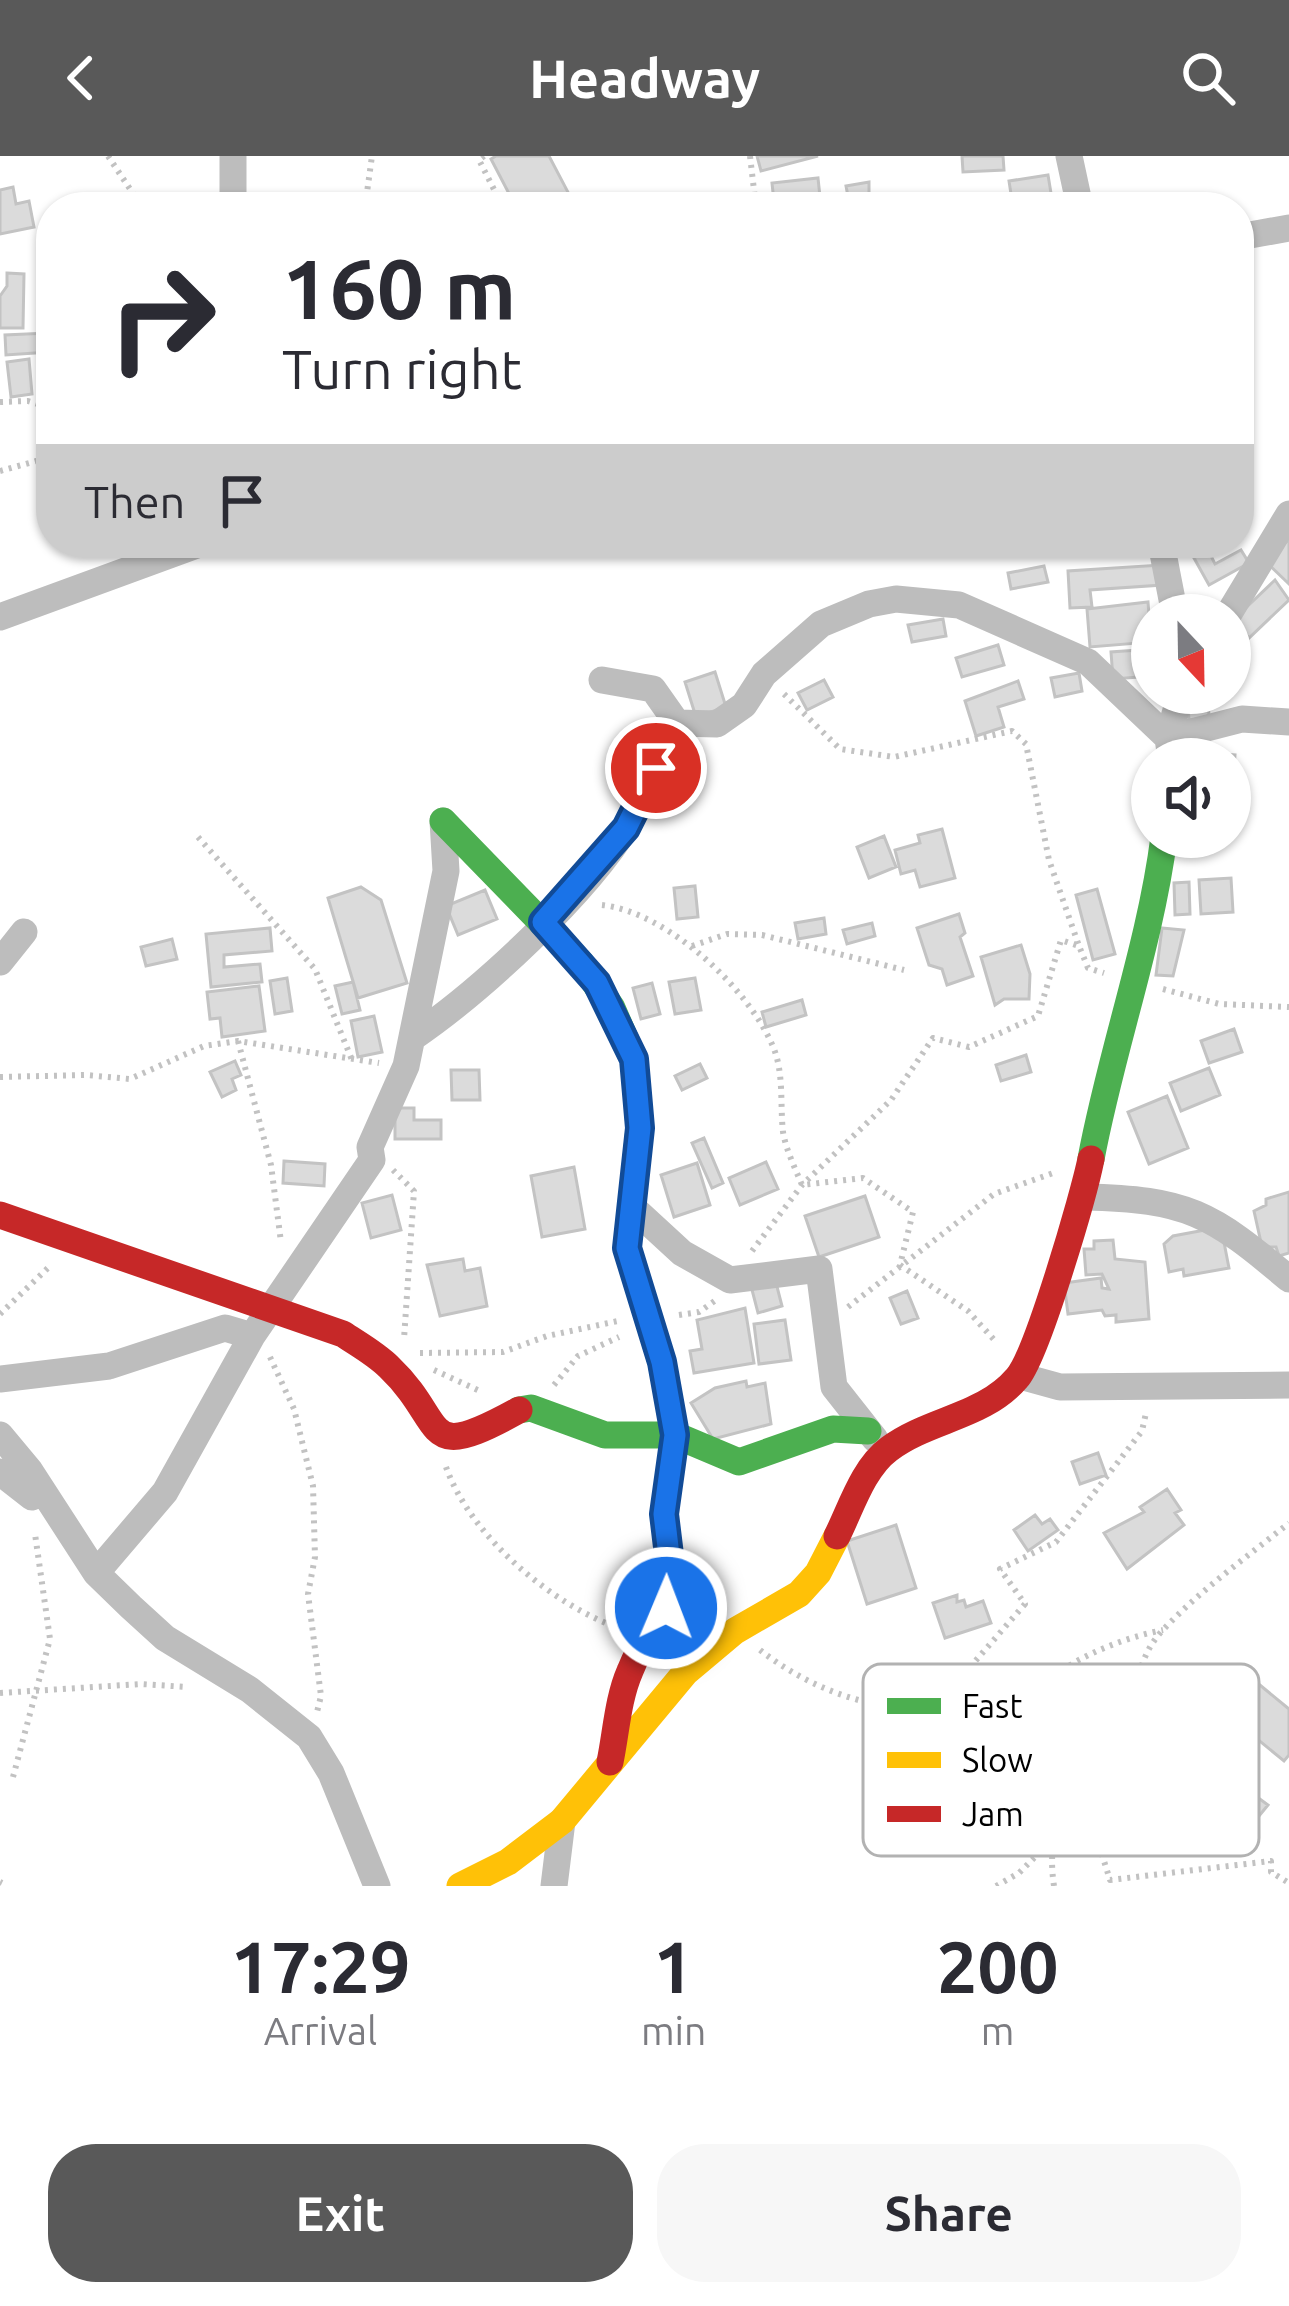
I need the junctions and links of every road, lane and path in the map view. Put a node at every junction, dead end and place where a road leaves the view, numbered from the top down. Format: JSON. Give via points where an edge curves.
{"nodes":[{"id":1,"x":108,"y":156,"type":"edge"},
{"id":2,"x":233,"y":156,"type":"edge"},
{"id":3,"x":372,"y":156,"type":"edge"},
{"id":4,"x":484,"y":156,"type":"edge"},
{"id":5,"x":750,"y":156,"type":"edge"},
{"id":6,"x":1069,"y":156,"type":"edge"},
{"id":7,"x":132,"y":192,"type":"edge"},
{"id":8,"x":233,"y":192,"type":"edge"},
{"id":9,"x":367,"y":192,"type":"edge"},
{"id":10,"x":495,"y":192,"type":"edge"},
{"id":11,"x":754,"y":192,"type":"edge"},
{"id":12,"x":1077,"y":192,"type":"edge"},
{"id":13,"x":1289,"y":228,"type":"edge"},
{"id":14,"x":1254,"y":234,"type":"edge"},
{"id":15,"x":0,"y":403,"type":"edge"},
{"id":16,"x":36,"y":403,"type":"edge"},
{"id":17,"x":36,"y":461,"type":"edge"},
{"id":18,"x":0,"y":472,"type":"edge"},
{"id":19,"x":1289,"y":514,"type":"edge"},
{"id":20,"x":132,"y":558,"type":"edge"},
{"id":21,"x":1164,"y":558,"type":"edge"},
{"id":22,"x":1171,"y":594,"type":"edge"},
{"id":23,"x":1241,"y":594,"type":"edge"},
{"id":24,"x":0,"y":617,"type":"edge"},
{"id":25,"x":764,"y":674,"type":"junction"},
{"id":26,"x":602,"y":680,"type":"dead end"},
{"id":27,"x":1289,"y":722,"type":"edge"},
{"id":28,"x":677,"y":723,"type":"junction"},
{"id":29,"x":1160,"y":738,"type":"edge"},
{"id":30,"x":1194,"y":738,"type":"edge"},
{"id":31,"x":198,"y":836,"type":"dead end"},
{"id":32,"x":1161,"y":858,"type":"edge"},
{"id":33,"x":564,"y":901,"type":"junction"},
{"id":34,"x":543,"y":922,"type":"junction"},
{"id":35,"x":24,"y":932,"type":"dead end"},
{"id":36,"x":692,"y":946,"type":"junction"},
{"id":37,"x":1079,"y":946,"type":"junction"},
{"id":38,"x":0,"y":962,"type":"edge"},
{"id":39,"x":904,"y":970,"type":"dead end"},
{"id":40,"x":1134,"y":982,"type":"junction"},
{"id":41,"x":1289,"y":1007,"type":"edge"},
{"id":42,"x":238,"y":1041,"type":"junction"},
{"id":43,"x":409,"y":1052,"type":"junction"},
{"id":44,"x":352,"y":1060,"type":"junction"},
{"id":45,"x":0,"y":1077,"type":"edge"},
{"id":46,"x":370,"y":1147,"type":"junction"},
{"id":47,"x":1091,"y":1165,"type":"junction"},
{"id":48,"x":802,"y":1185,"type":"junction"},
{"id":49,"x":1084,"y":1197,"type":"junction"},
{"id":50,"x":632,"y":1207,"type":"junction"},
{"id":51,"x":0,"y":1215,"type":"edge"},
{"id":52,"x":72,"y":1239,"type":"junction"},
{"id":53,"x":900,"y":1265,"type":"junction"},
{"id":54,"x":1289,"y":1279,"type":"edge"},
{"id":55,"x":730,"y":1280,"type":"junction"},
{"id":56,"x":291,"y":1281,"type":"junction"},
{"id":57,"x":273,"y":1307,"type":"junction"},
{"id":58,"x":845,"y":1309,"type":"dead end"},
{"id":59,"x":0,"y":1314,"type":"edge"},
{"id":60,"x":649,"y":1322,"type":"junction"},
{"id":61,"x":252,"y":1336,"type":"junction"},
{"id":62,"x":403,"y":1352,"type":"junction"},
{"id":63,"x":1020,"y":1376,"type":"junction"},
{"id":64,"x":0,"y":1379,"type":"edge"},
{"id":65,"x":1289,"y":1384,"type":"edge"},
{"id":66,"x":1154,"y":1387,"type":"junction"},
{"id":67,"x":532,"y":1411,"type":"junction"},
{"id":68,"x":434,"y":1429,"type":"junction"},
{"id":69,"x":0,"y":1435,"type":"edge"},
{"id":70,"x":675,"y":1435,"type":"junction"},
{"id":71,"x":877,"y":1441,"type":"junction"},
{"id":72,"x":0,"y":1472,"type":"edge"},
{"id":73,"x":32,"y":1497,"type":"joint"},
{"id":74,"x":1289,"y":1522,"type":"edge"},
{"id":75,"x":96,"y":1573,"type":"junction"},
{"id":76,"x":1163,"y":1630,"type":"junction"},
{"id":77,"x":735,"y":1631,"type":"junction"},
{"id":78,"x":648,"y":1638,"type":"junction"},
{"id":79,"x":973,"y":1664,"type":"edge"},
{"id":80,"x":1075,"y":1664,"type":"edge"},
{"id":81,"x":1141,"y":1664,"type":"edge"},
{"id":82,"x":36,"y":1688,"type":"junction"},
{"id":83,"x":250,"y":1690,"type":"junction"},
{"id":84,"x":0,"y":1693,"type":"edge"},
{"id":85,"x":863,"y":1703,"type":"edge"},
{"id":86,"x":308,"y":1737,"type":"junction"},
{"id":87,"x":608,"y":1769,"type":"junction"},
{"id":88,"x":13,"y":1777,"type":"dead end"},
{"id":89,"x":562,"y":1821,"type":"junction"},
{"id":90,"x":1037,"y":1856,"type":"edge"},
{"id":91,"x":1050,"y":1856,"type":"edge"},
{"id":92,"x":1102,"y":1856,"type":"edge"},
{"id":93,"x":1289,"y":1883,"type":"edge"},
{"id":94,"x":377,"y":1886,"type":"edge"},
{"id":95,"x":460,"y":1886,"type":"edge"},
{"id":96,"x":554,"y":1886,"type":"edge"},
{"id":97,"x":996,"y":1886,"type":"edge"},
{"id":98,"x":1054,"y":1886,"type":"edge"}],
"edges":[{"from":1,"to":7,"type":"path"},
{"from":2,"to":8,"type":"street"},
{"from":3,"to":9,"type":"path"},
{"from":4,"to":10,"type":"path"},
{"from":5,"to":11,"type":"path"},
{"from":6,"to":12,"type":"street"},
{"from":13,"to":14,"type":"street"},
{"from":15,"to":16,"type":"path"},
{"from":17,"to":18,"type":"path"},
{"from":19,"to":23,"type":"street"},
{"from":20,"to":24,"type":"street"},
{"from":21,"to":22,"type":"street"},
{"from":25,"to":28,"type":"street","via":[[744,705],[718,724]]},
{"from":25,"to":29,"type":"street","via":[[843,613],[896,599],[959,605],[1088,662]]},
{"from":25,"to":37,"type":"path","via":[[840,749],[894,758],[1012,731],[1025,744],[1049,860]]},
{"from":26,"to":28,"type":"street","via":[[653,689]]},
{"from":27,"to":30,"type":"street","via":[[1242,719]]},
{"from":28,"to":33,"type":"street","via":[[626,828]]},
{"from":31,"to":44,"type":"path","via":[[315,969]]},
{"from":32,"to":40,"type":"street"},
{"from":33,"to":34,"type":"street"},
{"from":33,"to":36,"type":"path","via":[[648,916]]},
{"from":34,"to":43,"type":"street"},
{"from":34,"to":43,"type":"street","via":[[443,821],[446,871]]},
{"from":34,"to":50,"type":"street","via":[[597,983],[634,1059],[640,1128]]},
{"from":35,"to":38,"type":"street"},
{"from":36,"to":39,"type":"path","via":[[728,934],[762,935]]},
{"from":36,"to":48,"type":"path","via":[[762,1026],[776,1054],[784,1137]]},
{"from":37,"to":40,"type":"path","via":[[1088,968]]},
{"from":37,"to":48,"type":"path","via":[[1061,940],[1039,1016],[970,1047],[933,1038],[891,1100]]},
{"from":40,"to":41,"type":"path","via":[[1219,1004]]},
{"from":40,"to":47,"type":"street"},
{"from":42,"to":44,"type":"path"},
{"from":42,"to":45,"type":"path","via":[[205,1046],[130,1079]]},
{"from":42,"to":56,"type":"path"},
{"from":43,"to":44,"type":"path"},
{"from":43,"to":46,"type":"street"},
{"from":46,"to":56,"type":"street","via":[[372,1160]]},
{"from":46,"to":62,"type":"path","via":[[414,1191]]},
{"from":47,"to":49,"type":"street"},
{"from":47,"to":53,"type":"path","via":[[1035,1175],[994,1194]]},
{"from":48,"to":53,"type":"path","via":[[863,1178],[913,1212]]},
{"from":48,"to":55,"type":"path"},
{"from":49,"to":54,"type":"street","via":[[1181,1205]]},
{"from":49,"to":63,"type":"street"},
{"from":50,"to":55,"type":"street","via":[[682,1253]]},
{"from":50,"to":60,"type":"street","via":[[627,1248]]},
{"from":51,"to":52,"type":"street"},
{"from":52,"to":57,"type":"street"},
{"from":52,"to":59,"type":"path"},
{"from":53,"to":58,"type":"path"},
{"from":53,"to":63,"type":"path","via":[[968,1311]]},
{"from":55,"to":60,"type":"path","via":[[711,1306]]},
{"from":55,"to":71,"type":"street","via":[[819,1269],[834,1387]]},
{"from":56,"to":57,"type":"street"},
{"from":57,"to":61,"type":"street"},
{"from":57,"to":68,"type":"street","via":[[370,1351]]},
{"from":60,"to":62,"type":"path","via":[[597,1323],[502,1352]]},
{"from":60,"to":67,"type":"path","via":[[578,1356]]},
{"from":60,"to":70,"type":"street"},
{"from":61,"to":64,"type":"street","via":[[225,1328],[110,1366]]},
{"from":61,"to":75,"type":"street","via":[[165,1492]]},
{"from":61,"to":86,"type":"path","via":[[268,1351],[293,1408],[313,1486],[308,1594],[322,1696]]},
{"from":62,"to":67,"type":"path"},
{"from":63,"to":66,"type":"street","via":[[1060,1387]]},
{"from":63,"to":71,"type":"street","via":[[982,1407]]},
{"from":65,"to":66,"type":"street"},
{"from":66,"to":79,"type":"path","via":[[1142,1431],[1056,1542],[1000,1568],[1025,1604]]},
{"from":67,"to":68,"type":"street","via":[[463,1438]]},
{"from":67,"to":70,"type":"street","via":[[605,1435]]},
{"from":68,"to":78,"type":"path","via":[[461,1502],[533,1576],[590,1618]]},
{"from":69,"to":75,"type":"street"},
{"from":70,"to":71,"type":"street","via":[[740,1462],[832,1429]]},
{"from":70,"to":78,"type":"street","via":[[664,1514],[672,1580]]},
{"from":71,"to":77,"type":"street","via":[[818,1573],[799,1594]]},
{"from":72,"to":73,"type":"street"},
{"from":73,"to":82,"type":"path","via":[[50,1639]]},
{"from":74,"to":76,"type":"path"},
{"from":75,"to":83,"type":"street","via":[[165,1638]]},
{"from":76,"to":80,"type":"path"},
{"from":76,"to":81,"type":"path"},
{"from":77,"to":85,"type":"path","via":[[805,1681]]},
{"from":77,"to":87,"type":"street","via":[[685,1673]]},
{"from":78,"to":87,"type":"street","via":[[628,1672]]},
{"from":82,"to":83,"type":"path"},
{"from":82,"to":84,"type":"path"},
{"from":82,"to":88,"type":"path"},
{"from":83,"to":86,"type":"street"},
{"from":86,"to":94,"type":"street","via":[[332,1773]]},
{"from":87,"to":89,"type":"street"},
{"from":89,"to":95,"type":"street"},
{"from":89,"to":96,"type":"street"},
{"from":90,"to":97,"type":"path"},
{"from":91,"to":98,"type":"path"},
{"from":92,"to":93,"type":"path","via":[[1110,1880],[1271,1861],[1271,1872]]}]}
